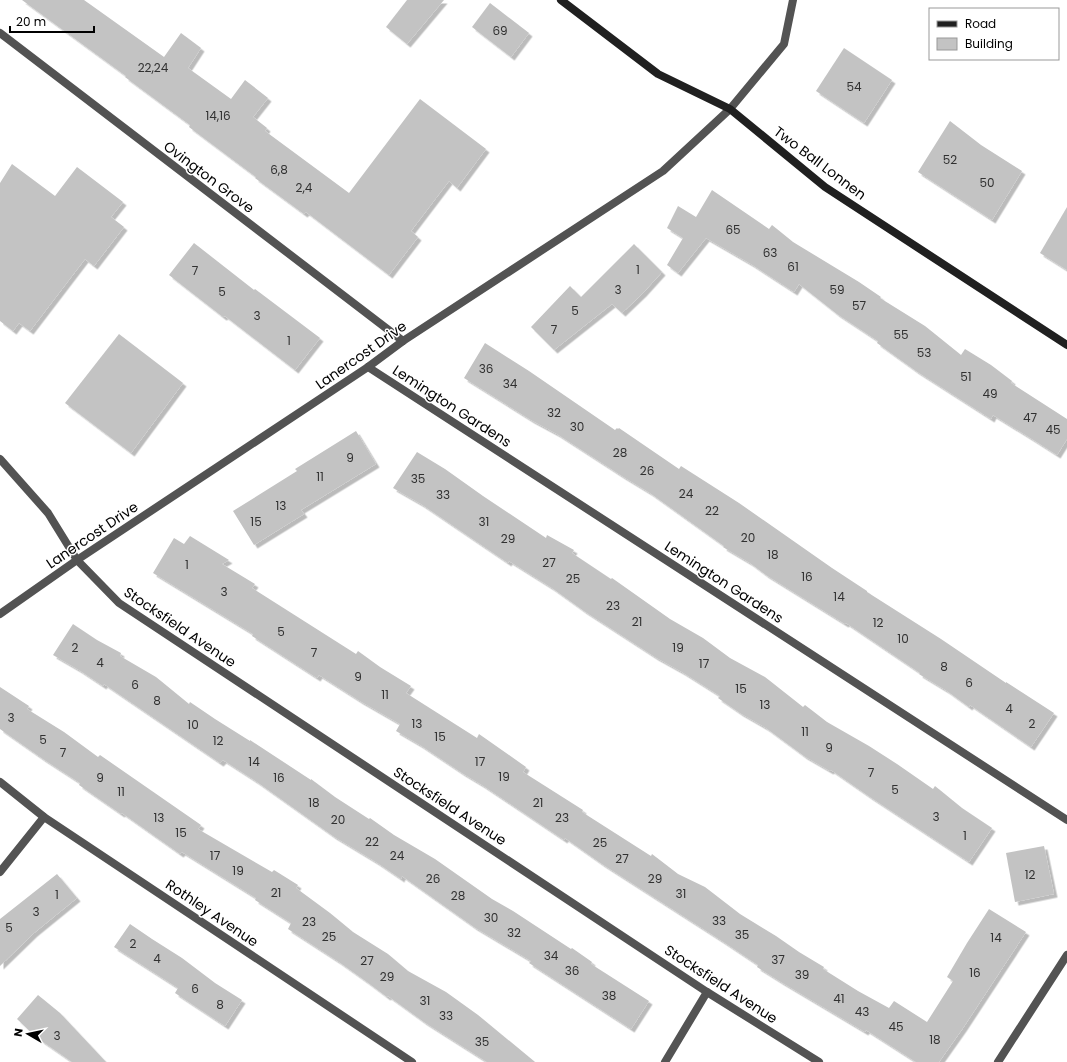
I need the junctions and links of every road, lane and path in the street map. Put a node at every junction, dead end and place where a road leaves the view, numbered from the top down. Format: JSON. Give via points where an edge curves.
{"nodes":[{"id":1,"x":561,"y":0,"type":"edge"},
{"id":2,"x":793,"y":0,"type":"edge"},
{"id":3,"x":0,"y":33,"type":"edge"},
{"id":4,"x":730,"y":109,"type":"junction"},
{"id":5,"x":404,"y":340,"type":"junction"},
{"id":6,"x":1067,"y":345,"type":"edge"},
{"id":7,"x":368,"y":367,"type":"junction"},
{"id":8,"x":0,"y":459,"type":"edge"},
{"id":9,"x":77,"y":560,"type":"junction"},
{"id":10,"x":0,"y":614,"type":"edge"},
{"id":11,"x":0,"y":782,"type":"edge"},
{"id":12,"x":44,"y":817,"type":"junction"},
{"id":13,"x":1067,"y":820,"type":"edge"},
{"id":14,"x":0,"y":872,"type":"edge"},
{"id":15,"x":1067,"y":955,"type":"edge"},
{"id":16,"x":707,"y":992,"type":"junction"},
{"id":17,"x":412,"y":1062,"type":"edge"},
{"id":18,"x":665,"y":1062,"type":"edge"},
{"id":19,"x":819,"y":1062,"type":"edge"},
{"id":20,"x":998,"y":1062,"type":"edge"}],
"edges":[{"from":1,"to":4,"type":"main road","name":"Two Ball Lonnen","via":[[658,74]]},
{"from":2,"to":4,"type":"street","name":"Lanercost Drive","via":[[784,44]]},
{"from":3,"to":5,"type":"street","name":"Ovington Grove"},
{"from":4,"to":5,"type":"street","name":"Lanercost Drive","via":[[663,171]]},
{"from":4,"to":6,"type":"main road","name":"Two Ball Lonnen","via":[[825,186]]},
{"from":5,"to":7,"type":"street","name":"Lanercost Drive"},
{"from":7,"to":9,"type":"street","name":"Lanercost Drive"},
{"from":7,"to":13,"type":"street","name":"Lemington Gardens"},
{"from":8,"to":9,"type":"street","name":"Stocksfield Avenue","via":[[48,513]]},
{"from":9,"to":10,"type":"street","name":"Lanercost Drive"},
{"from":9,"to":16,"type":"street","name":"Stocksfield Avenue","via":[[119,603]]},
{"from":11,"to":12,"type":"street","name":"Rothley Avenue"},
{"from":12,"to":14,"type":"street"},
{"from":12,"to":17,"type":"street","name":"Rothley Avenue"},
{"from":15,"to":20,"type":"street"},
{"from":16,"to":18,"type":"street"},
{"from":16,"to":19,"type":"street","name":"Stocksfield Avenue"}]}
